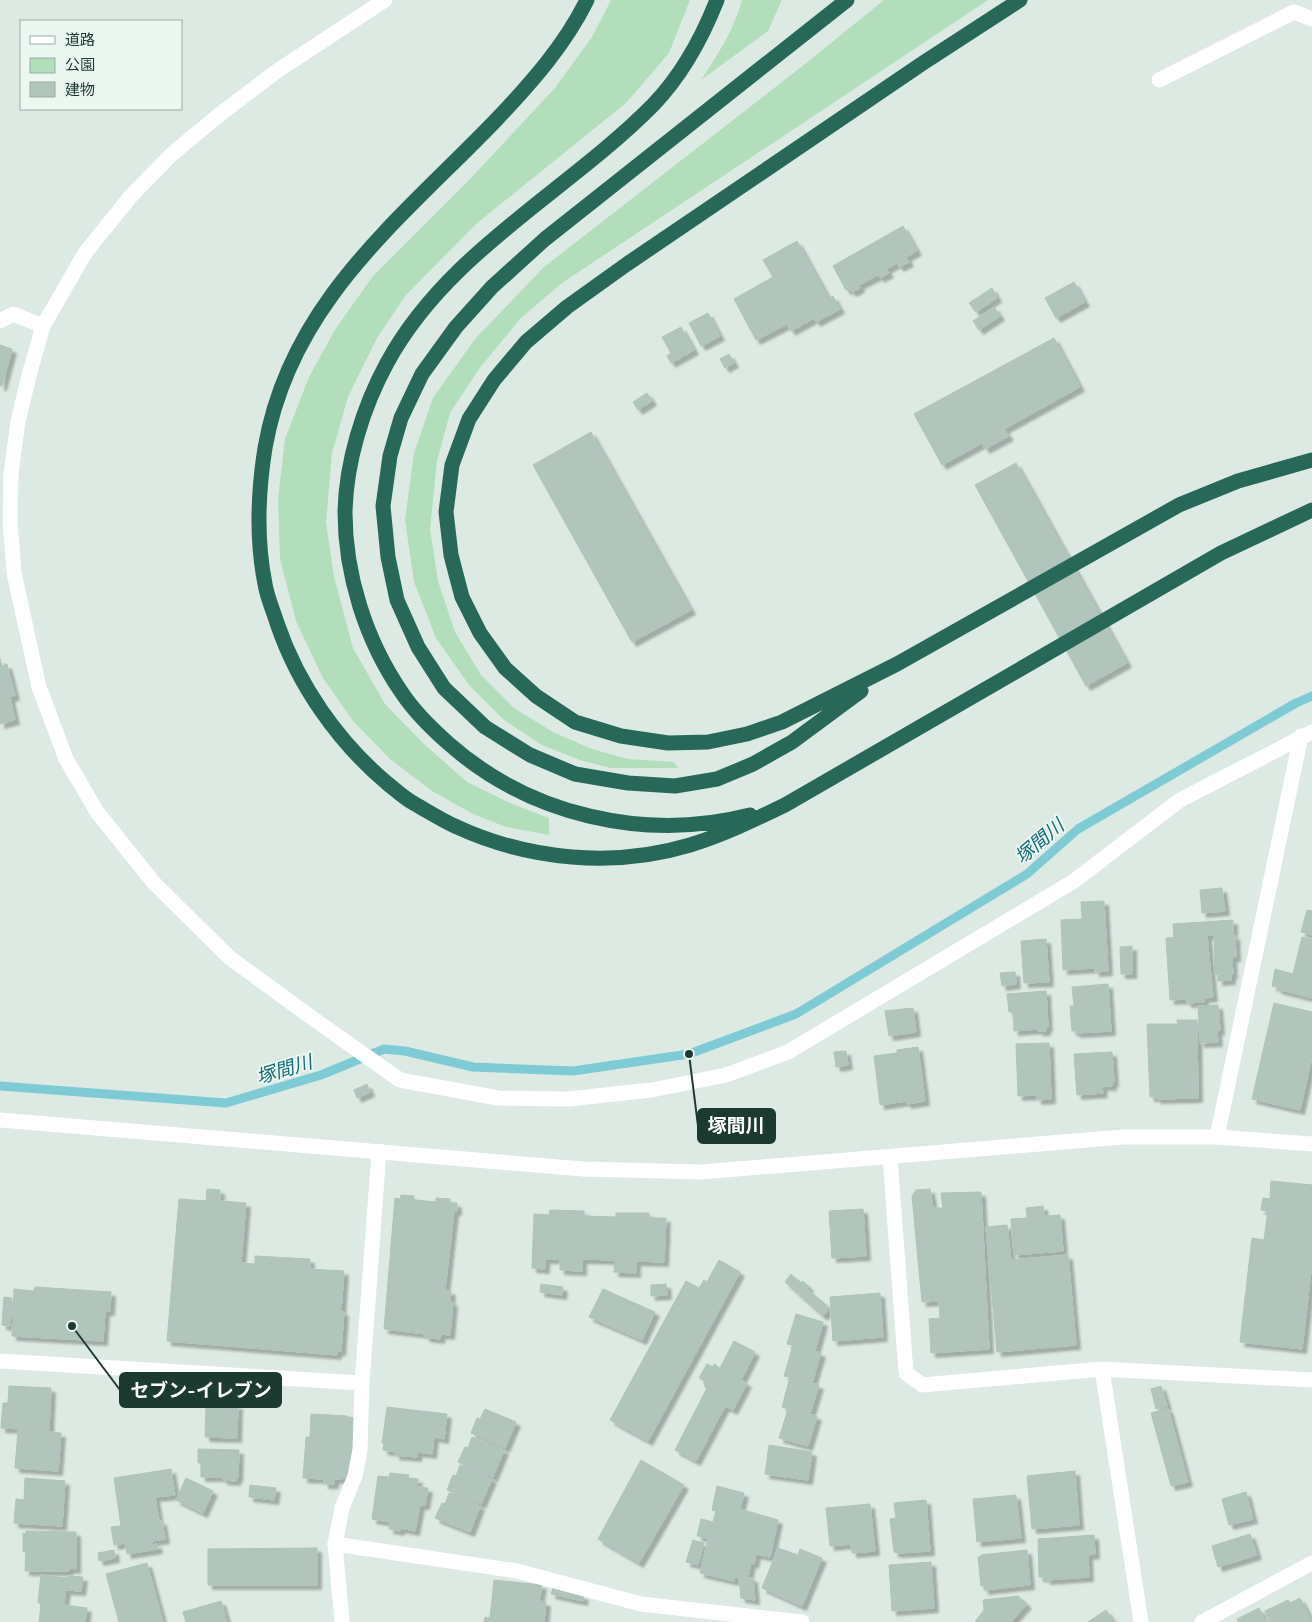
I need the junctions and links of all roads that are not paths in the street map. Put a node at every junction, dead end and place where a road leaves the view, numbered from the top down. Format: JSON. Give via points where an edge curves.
{"nodes":[{"id":1,"x":385,"y":0,"type":"edge"},
{"id":2,"x":587,"y":0,"type":"edge"},
{"id":3,"x":716,"y":0,"type":"edge"},
{"id":4,"x":847,"y":0,"type":"edge"},
{"id":5,"x":1020,"y":0,"type":"edge"},
{"id":6,"x":1312,"y":19,"type":"edge"},
{"id":7,"x":1159,"y":80,"type":"dead end"},
{"id":8,"x":0,"y":320,"type":"edge"},
{"id":9,"x":43,"y":326,"type":"junction"},
{"id":10,"x":1308,"y":459,"type":"edge"},
{"id":11,"x":1312,"y":510,"type":"edge"},
{"id":12,"x":7,"y":574,"type":"edge"},
{"id":13,"x":897,"y":664,"type":"junction"},
{"id":14,"x":1307,"y":734,"type":"edge"},
{"id":15,"x":785,"y":805,"type":"junction"},
{"id":16,"x":0,"y":1120,"type":"edge"},
{"id":17,"x":1217,"y":1137,"type":"junction"},
{"id":18,"x":1312,"y":1144,"type":"edge"},
{"id":19,"x":379,"y":1151,"type":"junction"},
{"id":20,"x":890,"y":1158,"type":"junction"},
{"id":21,"x":0,"y":1361,"type":"edge"},
{"id":22,"x":1102,"y":1369,"type":"junction"},
{"id":23,"x":1312,"y":1380,"type":"edge"},
{"id":24,"x":362,"y":1383,"type":"junction"},
{"id":25,"x":336,"y":1544,"type":"junction"},
{"id":26,"x":1312,"y":1563,"type":"edge"},
{"id":27,"x":342,"y":1622,"type":"edge"},
{"id":28,"x":802,"y":1622,"type":"edge"},
{"id":29,"x":1141,"y":1622,"type":"edge"},
{"id":30,"x":1202,"y":1622,"type":"edge"}],
"edges":[{"from":1,"to":9,"type":"street","via":[[277,71],[172,154],[131,196],[85,253]]},
{"from":2,"to":15,"type":"highway","via":[[558,48],[523,92],[382,234],[340,282],[309,328],[283,379],[268,430],[260,479],[258,533],[265,585],[284,642],[307,689],[337,732],[371,770],[409,801],[456,827],[502,844],[547,854],[589,858],[637,856],[688,845],[735,829]]},
{"from":3,"to":15,"type":"highway","via":[[707,26],[683,66],[654,104],[492,240],[412,322],[386,364],[364,411],[351,461],[345,510],[349,560],[360,608],[378,651],[402,694],[433,730],[461,754],[510,787],[553,806],[602,819],[647,825],[732,819]]},
{"from":4,"to":13,"type":"highway","via":[[545,239],[492,287],[456,327],[422,374],[401,418],[390,456],[383,506],[397,600],[418,647],[444,688],[485,727],[530,755],[575,774],[628,784],[675,786],[717,779],[792,742]]},
{"from":5,"to":13,"type":"highway","via":[[567,307],[526,342],[494,380],[469,419],[452,465],[446,512],[451,555],[462,597],[480,633],[505,668],[536,696],[575,722],[621,736],[668,743],[708,742],[782,722]]},
{"from":6,"to":7,"type":"street","via":[[1294,12]]},
{"from":8,"to":9,"type":"street","via":[[13,314]]},
{"from":9,"to":12,"type":"street","via":[[18,421],[11,474]]},
{"from":10,"to":13,"type":"highway","via":[[1238,481],[1179,505]]},
{"from":11,"to":15,"type":"highway","via":[[1221,553]]},
{"from":12,"to":14,"type":"street","via":[[39,686],[66,760],[97,812],[154,883],[230,958],[400,1080],[498,1098],[568,1099],[652,1090],[726,1075],[788,1052],[1074,881],[1180,800]]},
{"from":14,"to":17,"type":"street"},
{"from":16,"to":19,"type":"street"},
{"from":17,"to":18,"type":"street"},
{"from":17,"to":20,"type":"street","via":[[1123,1137]]},
{"from":19,"to":20,"type":"street","via":[[583,1169],[692,1171]]},
{"from":19,"to":24,"type":"street"},
{"from":20,"to":22,"type":"street","via":[[906,1373],[922,1385]]},
{"from":21,"to":24,"type":"street"},
{"from":22,"to":23,"type":"street"},
{"from":22,"to":29,"type":"street"},
{"from":24,"to":25,"type":"street","via":[[360,1450],[355,1476],[342,1508]]},
{"from":25,"to":27,"type":"street"},
{"from":25,"to":28,"type":"street","via":[[517,1571],[641,1604]]},
{"from":26,"to":30,"type":"street"}]}
